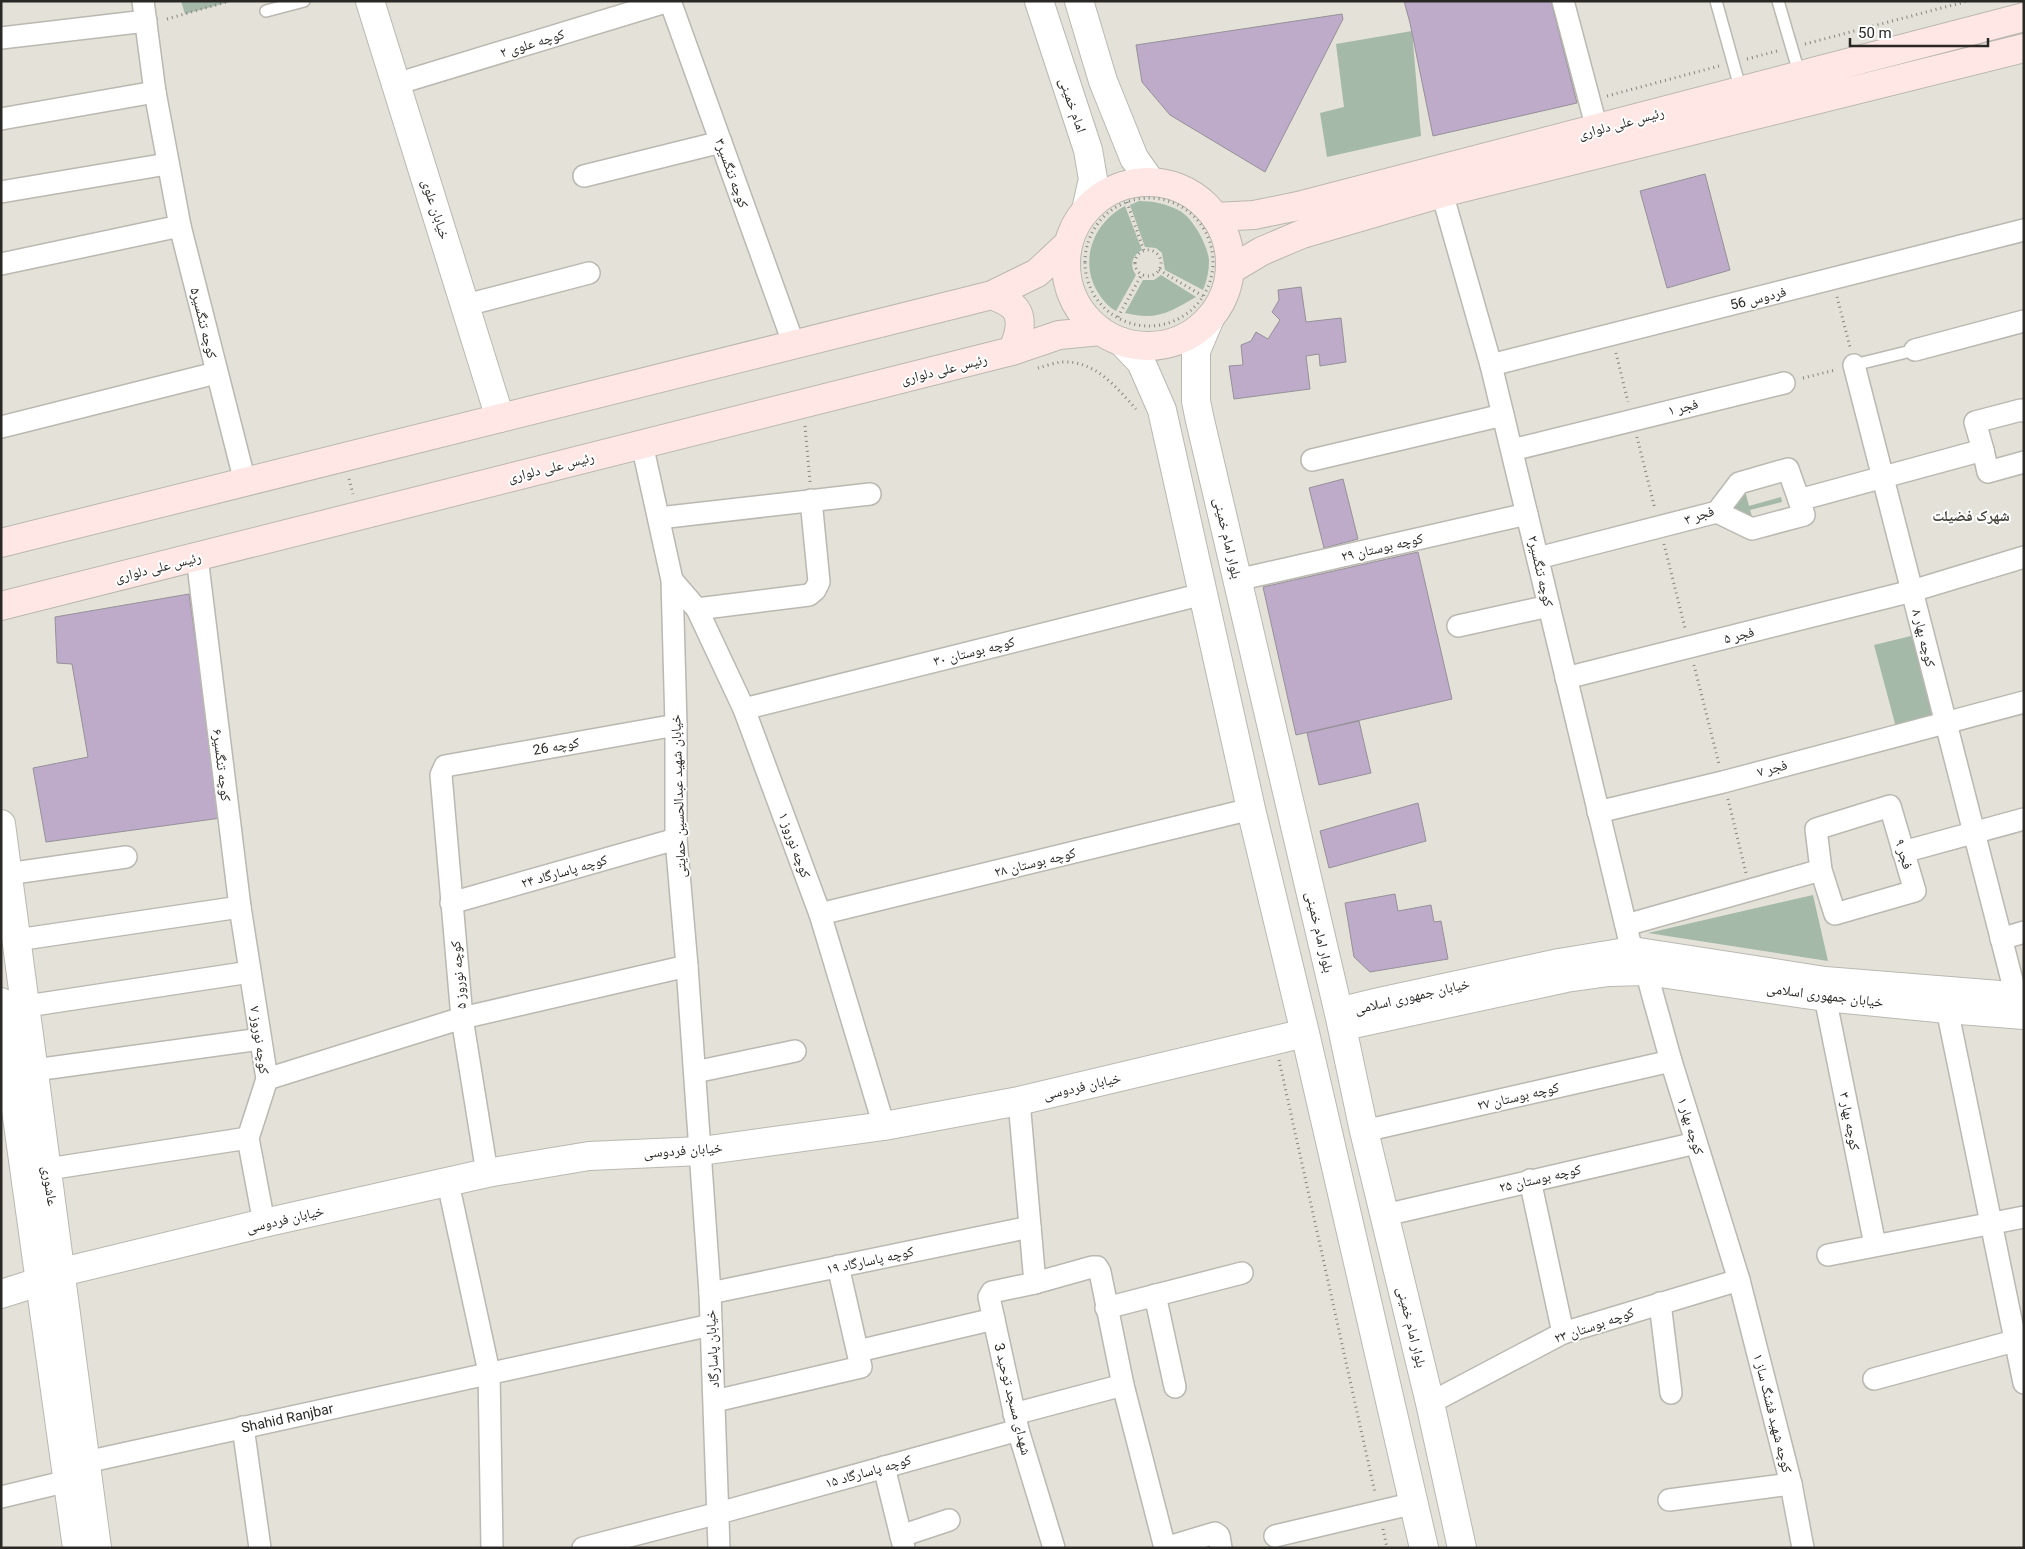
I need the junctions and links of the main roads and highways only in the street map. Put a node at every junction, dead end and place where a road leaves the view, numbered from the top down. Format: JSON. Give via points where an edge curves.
{"nodes":[{"id":1,"x":2024,"y":17,"type":"edge"},
{"id":2,"x":2024,"y":48,"type":"edge"},
{"id":3,"x":1298,"y":206,"type":"junction"},
{"id":4,"x":1216,"y":217,"type":"junction"},
{"id":5,"x":1302,"y":234,"type":"junction"},
{"id":6,"x":1068,"y":245,"type":"junction"},
{"id":7,"x":1230,"y":270,"type":"junction"},
{"id":8,"x":992,"y":295,"type":"junction"},
{"id":9,"x":1113,"y":330,"type":"junction"},
{"id":10,"x":1012,"y":351,"type":"junction"},
{"id":11,"x":1,"y":543,"type":"edge"},
{"id":12,"x":1,"y":606,"type":"edge"}],
"edges":[{"from":1,"to":3,"type":"main road","name":"رئیس علی دلواری"},
{"from":2,"to":5,"type":"main road","name":"رئیس علی دلواری","via":[[1442,194]]},
{"from":3,"to":4,"type":"main road","name":"رئیس علی دلواری","via":[[1254,215]]},
{"from":3,"to":5,"type":"main road","via":[[1289,219],[1295,232]]},
{"from":4,"to":6,"type":"main road","via":[[1196,197],[1174,186],[1151,182],[1126,184],[1104,194],[1086,210],[1072,230]]},
{"from":4,"to":7,"type":"main road","via":[[1227,243]]},
{"from":5,"to":7,"type":"main road","name":"رئیس علی دلواری","via":[[1262,250]]},
{"from":6,"to":8,"type":"main road","via":[[1037,273]]},
{"from":6,"to":9,"type":"main road","via":[[1065,261],[1069,288],[1081,312]]},
{"from":7,"to":9,"type":"main road","name":"رئیس علی دلواری","via":[[1223,298],[1206,307],[1192,333],[1170,343],[1146,346]]},
{"from":8,"to":10,"type":"main road","via":[[1012,305],[1020,320],[1020,336]]},
{"from":8,"to":11,"type":"main road"},
{"from":9,"to":10,"type":"main road","name":"رئیس علی دلواری","via":[[1059,335]]},
{"from":10,"to":12,"type":"main road","name":"رئیس علی دلواری"}]}
